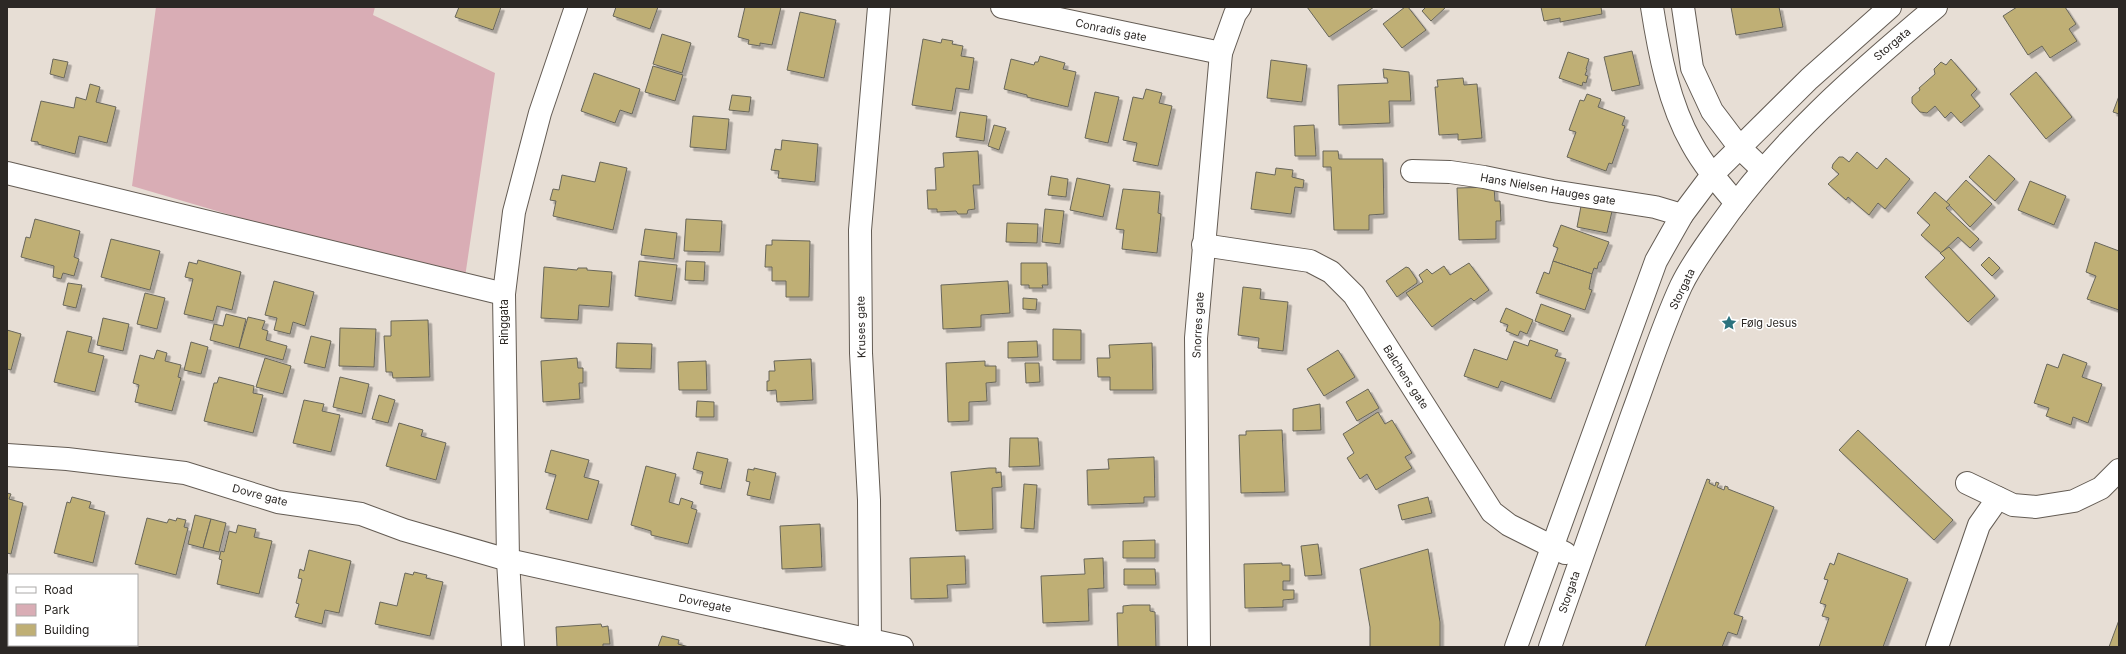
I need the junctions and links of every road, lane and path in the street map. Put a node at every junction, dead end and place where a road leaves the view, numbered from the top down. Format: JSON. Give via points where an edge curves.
{"nodes":[{"id":1,"x":576,"y":7,"type":"edge"},
{"id":2,"x":879,"y":7,"type":"edge"},
{"id":3,"x":1002,"y":7,"type":"edge"},
{"id":4,"x":1240,"y":7,"type":"edge"},
{"id":5,"x":1652,"y":7,"type":"edge"},
{"id":6,"x":1683,"y":7,"type":"edge"},
{"id":7,"x":1890,"y":7,"type":"edge"},
{"id":8,"x":1936,"y":7,"type":"edge"},
{"id":9,"x":1221,"y":53,"type":"junction"},
{"id":10,"x":1740,"y":148,"type":"junction"},
{"id":11,"x":1764,"y":170,"type":"junction"},
{"id":12,"x":1412,"y":171,"type":"dead end"},
{"id":13,"x":7,"y":173,"type":"edge"},
{"id":14,"x":1712,"y":175,"type":"junction"},
{"id":15,"x":1736,"y":203,"type":"junction"},
{"id":16,"x":1682,"y":215,"type":"junction"},
{"id":17,"x":1203,"y":245,"type":"junction"},
{"id":18,"x":504,"y":294,"type":"junction"},
{"id":19,"x":7,"y":455,"type":"edge"},
{"id":20,"x":2119,"y":470,"type":"edge"},
{"id":21,"x":1967,"y":484,"type":"dead end"},
{"id":22,"x":1998,"y":498,"type":"junction"},
{"id":23,"x":1552,"y":548,"type":"junction"},
{"id":24,"x":1581,"y":559,"type":"junction"},
{"id":25,"x":508,"y":560,"type":"junction"},
{"id":26,"x":870,"y":643,"type":"edge"},
{"id":27,"x":513,"y":647,"type":"edge"},
{"id":28,"x":902,"y":647,"type":"edge"},
{"id":29,"x":1199,"y":647,"type":"edge"},
{"id":30,"x":1516,"y":647,"type":"edge"},
{"id":31,"x":1550,"y":647,"type":"edge"},
{"id":32,"x":1937,"y":647,"type":"edge"}],
"edges":[{"from":1,"to":18,"type":"street","name":"Ringgata","via":[[540,113],[514,212]]},
{"from":2,"to":26,"type":"street","name":"Kruses gate","via":[[860,230],[861,353],[869,500]]},
{"from":3,"to":9,"type":"street","name":"Conradis gate"},
{"from":4,"to":9,"type":"street","name":"Snorres gate"},
{"from":5,"to":14,"type":"street","via":[[1658,52],[1673,100],[1691,144]]},
{"from":6,"to":10,"type":"street","via":[[1692,68],[1712,111]]},
{"from":7,"to":10,"type":"street","via":[[1809,79]]},
{"from":8,"to":11,"type":"street","name":"Storgata","via":[[1824,105]]},
{"from":9,"to":17,"type":"street","name":"Snorres gate"},
{"from":10,"to":11,"type":"street"},
{"from":10,"to":14,"type":"street"},
{"from":11,"to":15,"type":"street","name":"Storgata"},
{"from":12,"to":16,"type":"street","name":"Hans Nielsen Hauges gate","via":[[1450,172],[1484,177],[1552,191],[1655,207]]},
{"from":13,"to":18,"type":"street"},
{"from":14,"to":15,"type":"street"},
{"from":14,"to":16,"type":"street"},
{"from":15,"to":24,"type":"street","name":"Storgata","via":[[1682,286]]},
{"from":16,"to":23,"type":"street","via":[[1656,261]]},
{"from":17,"to":23,"type":"street","name":"Balchens gate","via":[[1310,261],[1331,272],[1354,295],[1492,512],[1509,525]]},
{"from":17,"to":29,"type":"street","name":"Snorres gate","via":[[1196,338]]},
{"from":18,"to":25,"type":"street","name":"Ringgata"},
{"from":19,"to":25,"type":"street","name":"Dovre gate","via":[[68,459],[186,473],[278,502],[360,514],[404,530]]},
{"from":20,"to":22,"type":"street","via":[[2101,488],[2074,502],[2036,508],[2013,506]]},
{"from":21,"to":22,"type":"street"},
{"from":22,"to":32,"type":"street","via":[[1979,525]]},
{"from":23,"to":24,"type":"street","name":"Balchens gate"},
{"from":23,"to":30,"type":"street"},
{"from":24,"to":31,"type":"street","name":"Storgata"},
{"from":25,"to":26,"type":"street","name":"Dovregate"},
{"from":25,"to":27,"type":"street","name":"Ringgata"},
{"from":26,"to":28,"type":"street","name":"Dovregate"}]}
